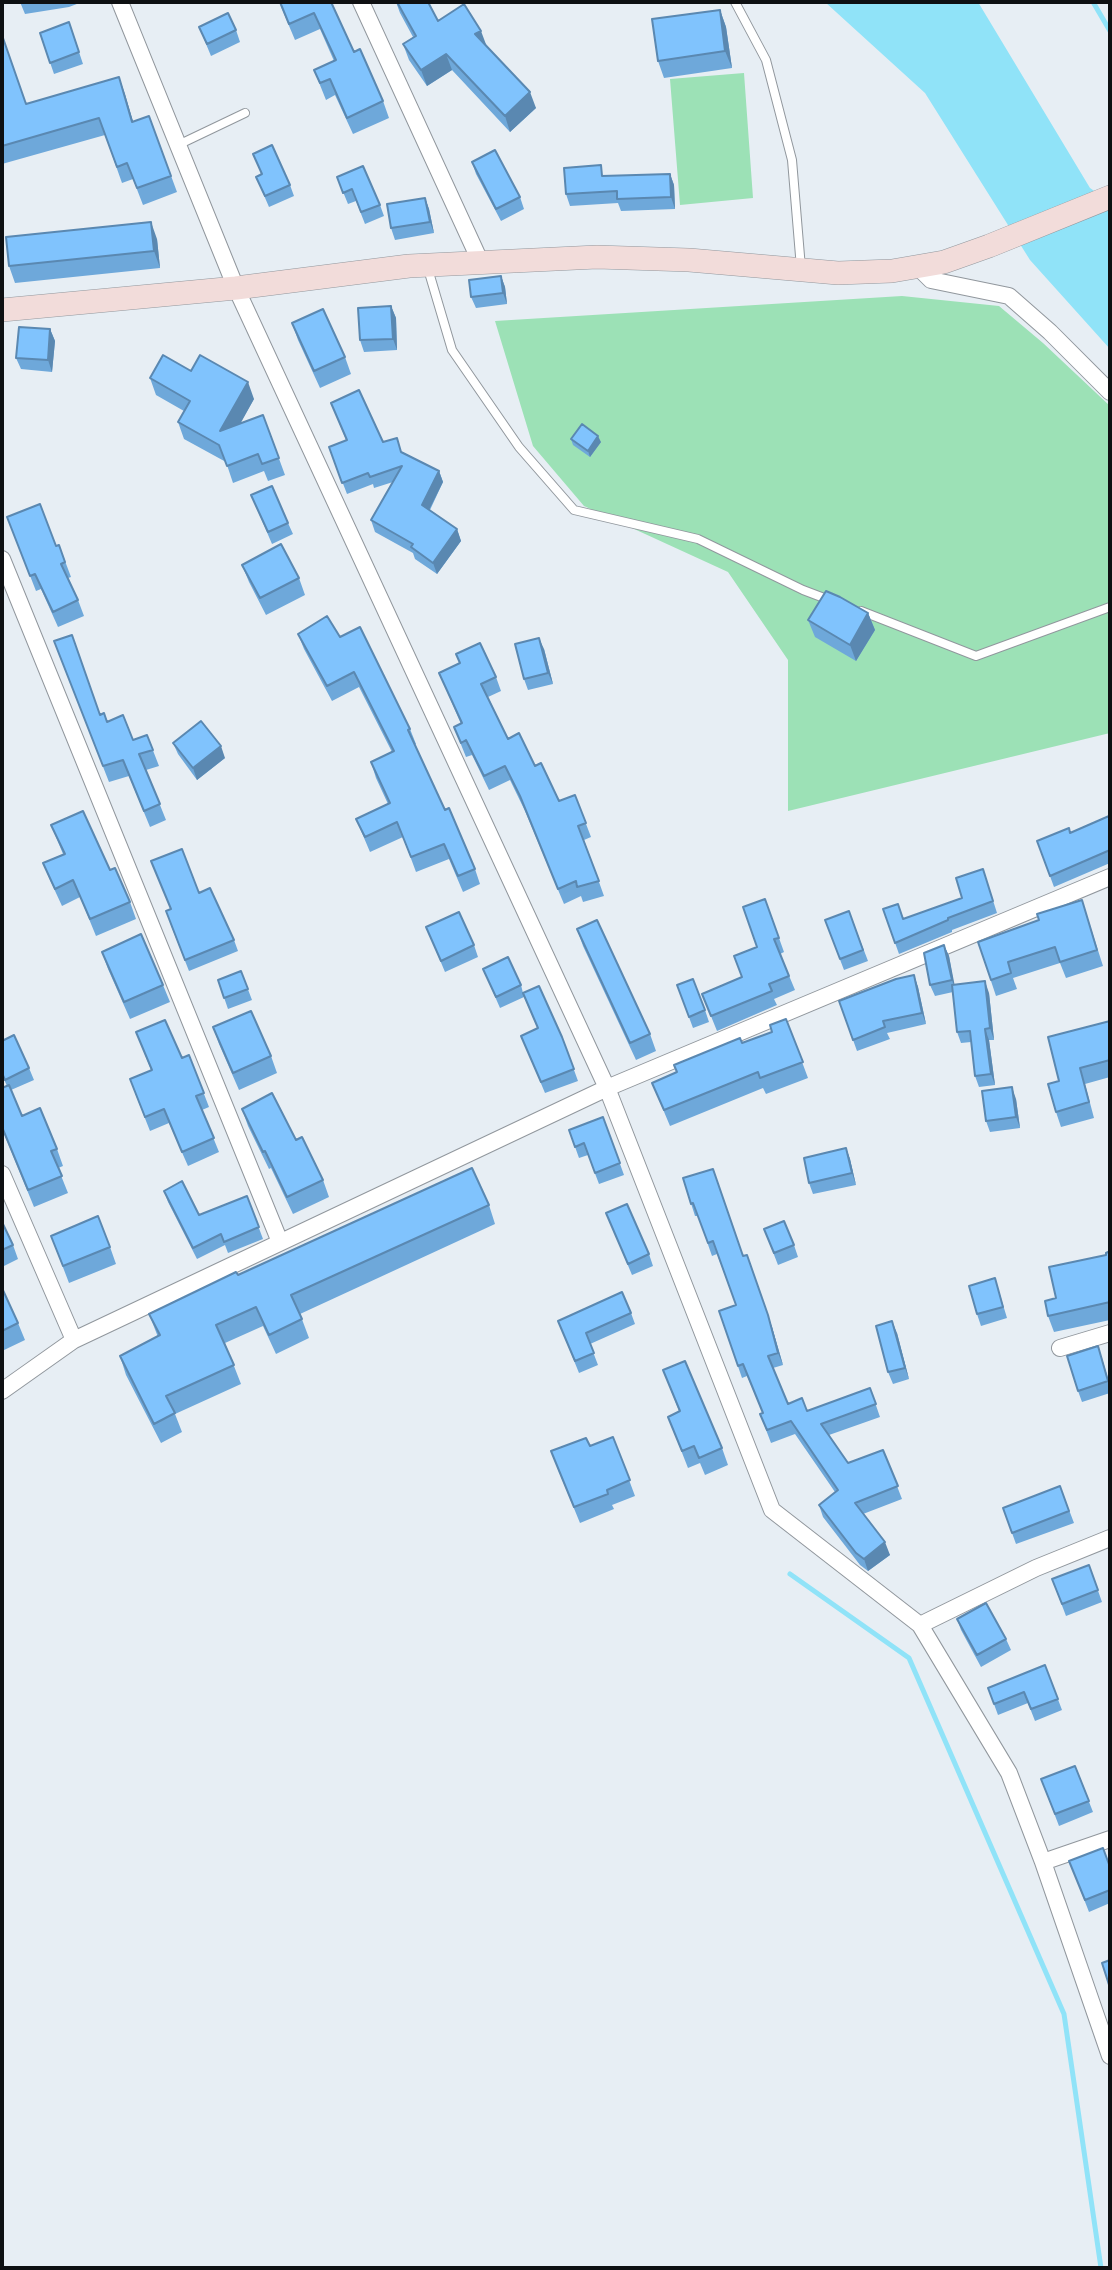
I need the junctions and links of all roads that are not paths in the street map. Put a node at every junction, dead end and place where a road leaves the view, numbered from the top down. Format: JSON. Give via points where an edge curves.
{"nodes":[{"id":1,"x":120,"y":2,"type":"edge"},
{"id":2,"x":361,"y":2,"type":"edge"},
{"id":3,"x":735,"y":2,"type":"edge"},
{"id":4,"x":245,"y":113,"type":"dead end"},
{"id":5,"x":178,"y":145,"type":"junction"},
{"id":6,"x":1110,"y":197,"type":"edge"},
{"id":7,"x":481,"y":263,"type":"junction"},
{"id":8,"x":427,"y":265,"type":"junction"},
{"id":9,"x":918,"y":267,"type":"junction"},
{"id":10,"x":802,"y":271,"type":"junction"},
{"id":11,"x":236,"y":288,"type":"junction"},
{"id":12,"x":2,"y":310,"type":"edge"},
{"id":13,"x":1110,"y":391,"type":"edge"},
{"id":14,"x":2,"y":559,"type":"edge"},
{"id":15,"x":842,"y":604,"type":"edge"},
{"id":16,"x":1110,"y":607,"type":"edge"},
{"id":17,"x":855,"y":609,"type":"edge"},
{"id":18,"x":1110,"y":877,"type":"edge"},
{"id":19,"x":607,"y":1088,"type":"junction"},
{"id":20,"x":2,"y":1174,"type":"edge"},
{"id":21,"x":280,"y":1242,"type":"junction"},
{"id":22,"x":1110,"y":1333,"type":"edge"},
{"id":23,"x":75,"y":1339,"type":"junction"},
{"id":24,"x":1060,"y":1349,"type":"dead end"},
{"id":25,"x":2,"y":1391,"type":"edge"},
{"id":26,"x":1110,"y":1538,"type":"edge"},
{"id":27,"x":920,"y":1626,"type":"junction"},
{"id":28,"x":1110,"y":1839,"type":"edge"},
{"id":29,"x":1043,"y":1862,"type":"junction"},
{"id":30,"x":1109,"y":2050,"type":"edge"}],
"edges":[{"from":1,"to":5,"type":"street"},
{"from":2,"to":7,"type":"street"},
{"from":3,"to":10,"type":"lane","via":[[766,60],[792,160]]},
{"from":4,"to":5,"type":"lane"},
{"from":5,"to":11,"type":"street"},
{"from":6,"to":9,"type":"street","via":[[989,246]]},
{"from":7,"to":8,"type":"street"},
{"from":7,"to":10,"type":"street","via":[[597,257]]},
{"from":8,"to":11,"type":"street"},
{"from":8,"to":15,"type":"lane","via":[[452,350],[519,447],[574,510],[698,540]]},
{"from":9,"to":10,"type":"street"},
{"from":9,"to":13,"type":"street","via":[[930,280],[1009,296]]},
{"from":11,"to":12,"type":"street"},
{"from":11,"to":19,"type":"street"},
{"from":14,"to":21,"type":"street"},
{"from":16,"to":17,"type":"lane","via":[[976,656]]},
{"from":18,"to":19,"type":"street"},
{"from":19,"to":21,"type":"street"},
{"from":19,"to":27,"type":"street","via":[[772,1510]]},
{"from":20,"to":23,"type":"street"},
{"from":21,"to":23,"type":"street"},
{"from":22,"to":24,"type":"street"},
{"from":23,"to":25,"type":"street"},
{"from":26,"to":27,"type":"street","via":[[1036,1568]]},
{"from":27,"to":29,"type":"street","via":[[1009,1773]]},
{"from":28,"to":29,"type":"street"},
{"from":29,"to":30,"type":"street"}]}
